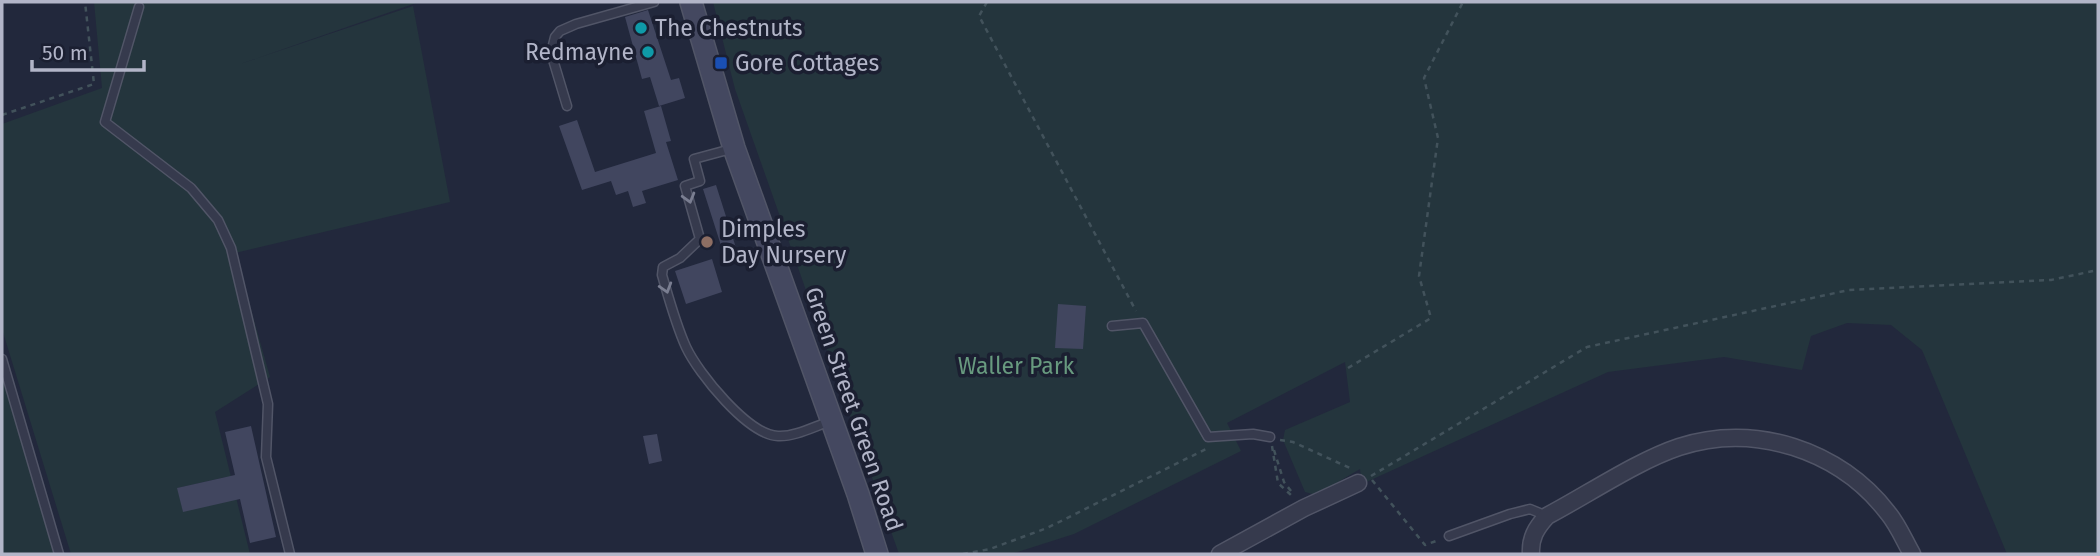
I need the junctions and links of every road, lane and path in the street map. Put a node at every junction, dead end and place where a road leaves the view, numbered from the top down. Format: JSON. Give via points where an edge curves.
{"nodes":[{"id":1,"x":85,"y":2,"type":"edge"},
{"id":2,"x":654,"y":2,"type":"edge"},
{"id":3,"x":691,"y":2,"type":"edge"},
{"id":4,"x":987,"y":2,"type":"edge"},
{"id":5,"x":1463,"y":2,"type":"edge"},
{"id":6,"x":139,"y":7,"type":"dead end"},
{"id":7,"x":567,"y":106,"type":"dead end"},
{"id":8,"x":2,"y":115,"type":"edge"},
{"id":9,"x":734,"y":148,"type":"junction"},
{"id":10,"x":2098,"y":270,"type":"edge"},
{"id":11,"x":1143,"y":323,"type":"junction"},
{"id":12,"x":1112,"y":326,"type":"dead end"},
{"id":13,"x":2,"y":359,"type":"edge"},
{"id":14,"x":1349,"y":368,"type":"dead end"},
{"id":15,"x":832,"y":421,"type":"junction"},
{"id":16,"x":1208,"y":437,"type":"junction"},
{"id":17,"x":1270,"y":437,"type":"junction"},
{"id":18,"x":1364,"y":480,"type":"junction"},
{"id":19,"x":1304,"y":508,"type":"junction"},
{"id":20,"x":1547,"y":516,"type":"junction"},
{"id":21,"x":1449,"y":536,"type":"joint"},
{"id":22,"x":59,"y":554,"type":"edge"},
{"id":23,"x":288,"y":554,"type":"edge"},
{"id":24,"x":877,"y":554,"type":"edge"},
{"id":25,"x":963,"y":554,"type":"edge"},
{"id":26,"x":1220,"y":554,"type":"edge"},
{"id":27,"x":1531,"y":554,"type":"edge"},
{"id":28,"x":1912,"y":554,"type":"edge"}],
"edges":[{"from":1,"to":8,"type":"path","via":[[94,84]]},
{"from":2,"to":7,"type":"lane","via":[[560,31],[551,53]]},
{"from":3,"to":9,"type":"main road","name":"Green Street Green Road"},
{"from":4,"to":11,"type":"path","via":[[979,16]]},
{"from":5,"to":14,"type":"path","via":[[1424,78],[1438,138],[1419,276],[1431,318]]},
{"from":6,"to":23,"type":"lane","via":[[105,122],[191,188],[218,220],[227,239],[268,404],[266,457]]},
{"from":9,"to":15,"type":"main road","name":"Green Street Green Road"},
{"from":9,"to":15,"type":"lane","one_way":true,"via":[[694,159],[700,181],[685,186],[701,239],[663,267],[685,346],[716,390],[758,429],[778,436]]},
{"from":10,"to":18,"type":"path","via":[[2050,279],[1849,289],[1587,347]]},
{"from":11,"to":12,"type":"lane"},
{"from":11,"to":16,"type":"lane"},
{"from":13,"to":22,"type":"lane"},
{"from":15,"to":24,"type":"main road","name":"Green Street Green Road"},
{"from":16,"to":17,"type":"lane"},
{"from":16,"to":25,"type":"path","via":[[1209,447],[1047,528]]},
{"from":17,"to":18,"type":"path","via":[[1293,442]]},
{"from":17,"to":19,"type":"path","via":[[1278,484]]},
{"from":18,"to":19,"type":"street"},
{"from":18,"to":21,"type":"path","via":[[1425,545]]},
{"from":19,"to":26,"type":"street"},
{"from":20,"to":21,"type":"lane","via":[[1530,509]]},
{"from":20,"to":27,"type":"street","via":[[1535,529]]},
{"from":20,"to":28,"type":"street","via":[[1678,447],[1742,437],[1798,448],[1853,477],[1888,513]]}]}
